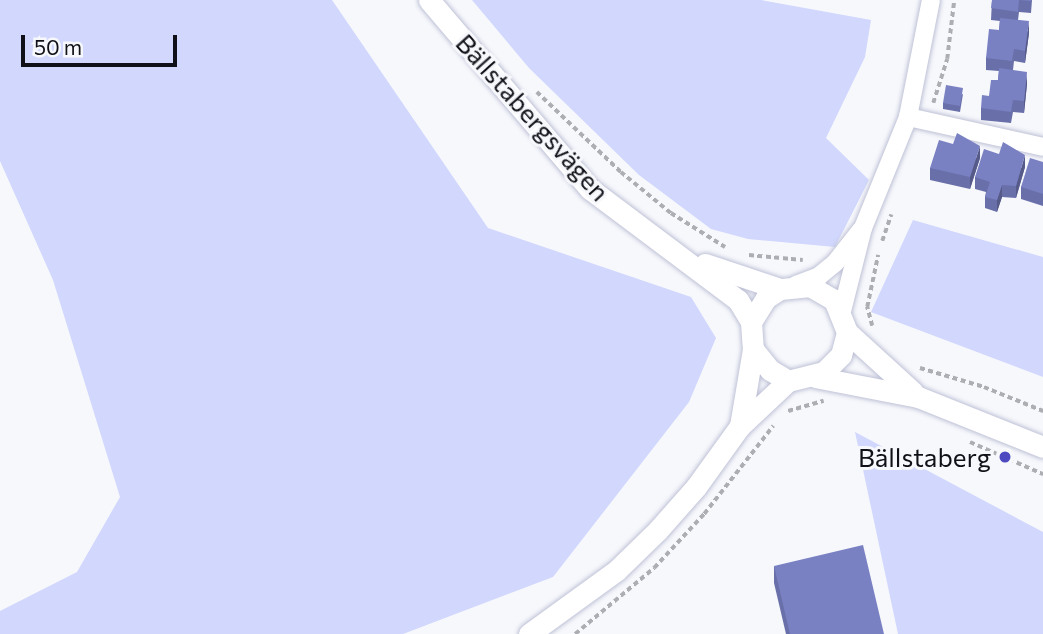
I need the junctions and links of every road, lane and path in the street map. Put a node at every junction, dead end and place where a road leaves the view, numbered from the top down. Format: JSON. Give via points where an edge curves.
{"nodes":[{"id":1,"x":429,"y":0,"type":"edge"},
{"id":2,"x":931,"y":0,"type":"edge"},
{"id":3,"x":954,"y":0,"type":"edge"},
{"id":4,"x":531,"y":86,"type":"dead end"},
{"id":5,"x":908,"y":117,"type":"junction"},
{"id":6,"x":927,"y":123,"type":"junction"},
{"id":7,"x":1043,"y":147,"type":"edge"},
{"id":8,"x":896,"y":202,"type":"dead end"},
{"id":9,"x":863,"y":228,"type":"junction"},
{"id":10,"x":732,"y":250,"type":"dead end"},
{"id":11,"x":676,"y":252,"type":"junction"},
{"id":12,"x":743,"y":253,"type":"dead end"},
{"id":13,"x":809,"y":259,"type":"dead end"},
{"id":14,"x":788,"y":287,"type":"junction"},
{"id":15,"x":845,"y":321,"type":"junction"},
{"id":16,"x":751,"y":322,"type":"junction"},
{"id":17,"x":876,"y":333,"type":"dead end"},
{"id":18,"x":753,"y":349,"type":"junction"},
{"id":19,"x":914,"y":364,"type":"dead end"},
{"id":20,"x":815,"y":377,"type":"junction"},
{"id":21,"x":788,"y":381,"type":"junction"},
{"id":22,"x":918,"y":397,"type":"junction"},
{"id":23,"x":834,"y":400,"type":"dead end"},
{"id":24,"x":1043,"y":411,"type":"edge"},
{"id":25,"x":782,"y":415,"type":"dead end"},
{"id":26,"x":775,"y":423,"type":"dead end"},
{"id":27,"x":740,"y":426,"type":"junction"},
{"id":28,"x":1043,"y":447,"type":"edge"},
{"id":29,"x":529,"y":634,"type":"edge"},
{"id":30,"x":575,"y":634,"type":"edge"}],
"edges":[{"from":1,"to":11,"type":"street","name":"Bällstabergsvägen","via":[[590,189]]},
{"from":2,"to":5,"type":"street"},
{"from":3,"to":6,"type":"path","via":[[947,59]]},
{"from":4,"to":10,"type":"path","via":[[641,189],[704,236]]},
{"from":5,"to":6,"type":"street"},
{"from":5,"to":9,"type":"street"},
{"from":6,"to":7,"type":"street"},
{"from":8,"to":17,"type":"path","via":[[869,290],[867,307]]},
{"from":9,"to":14,"type":"street","via":[[835,263]]},
{"from":9,"to":15,"type":"street"},
{"from":11,"to":14,"type":"street","name":"Bällstabergsvägen"},
{"from":11,"to":16,"type":"street","name":"Bällstabergsvägen","via":[[738,300]]},
{"from":12,"to":13,"type":"path","via":[[767,260]]},
{"from":14,"to":15,"type":"street","name":"Bällstabergsvägen","via":[[820,289]]},
{"from":14,"to":16,"type":"street","via":[[766,298]]},
{"from":15,"to":20,"type":"street","via":[[841,355]]},
{"from":15,"to":22,"type":"street","name":"Bällstabergsvägen"},
{"from":16,"to":18,"type":"street"},
{"from":18,"to":21,"type":"street","via":[[770,370]]},
{"from":18,"to":27,"type":"street"},
{"from":19,"to":24,"type":"path"},
{"from":20,"to":21,"type":"street","name":"Bällstabergsvägen"},
{"from":20,"to":22,"type":"street","name":"Bällstabergsvägen"},
{"from":21,"to":27,"type":"street"},
{"from":22,"to":28,"type":"street","name":"Bällstabergsvägen"},
{"from":23,"to":25,"type":"path","via":[[808,402]]},
{"from":26,"to":30,"type":"path","via":[[704,514],[654,568]]},
{"from":27,"to":29,"type":"street","via":[[658,530],[617,570]]}]}
